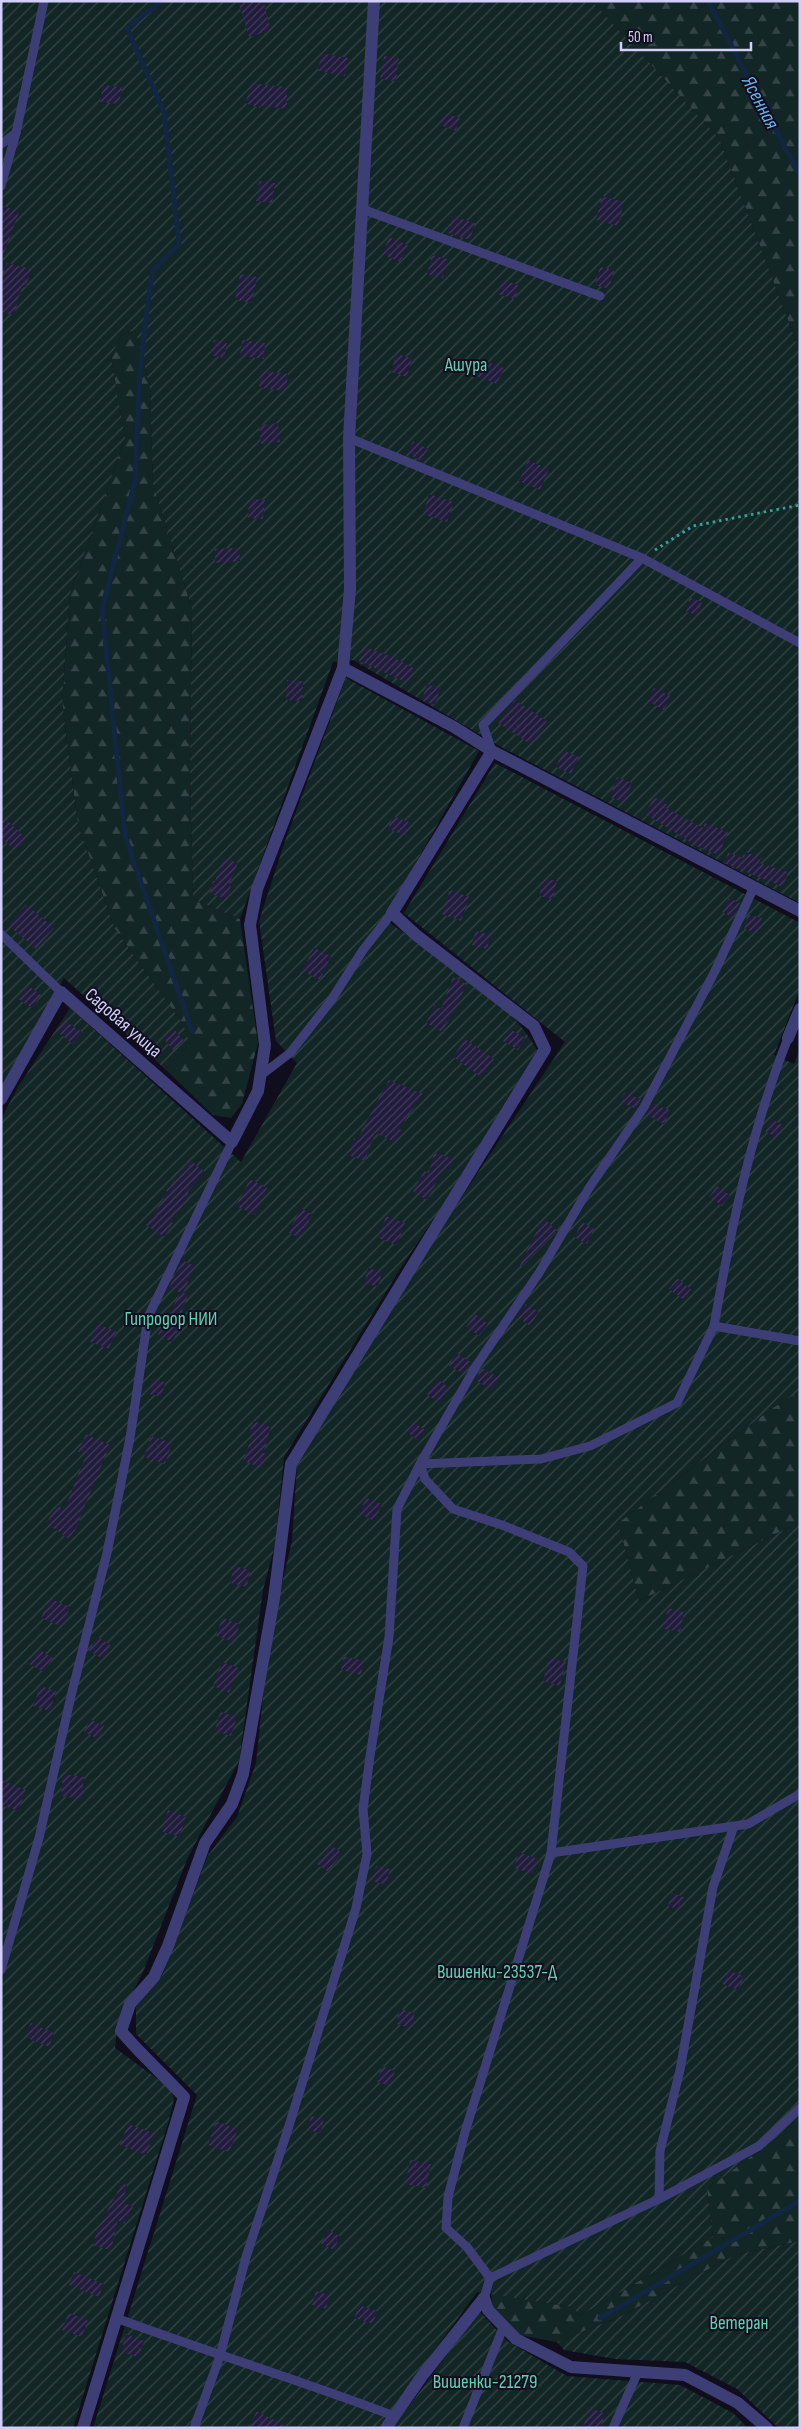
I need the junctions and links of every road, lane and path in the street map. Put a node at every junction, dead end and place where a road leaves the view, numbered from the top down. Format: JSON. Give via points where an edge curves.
{"nodes":[{"id":1,"x":44,"y":1,"type":"edge"},
{"id":2,"x":374,"y":1,"type":"edge"},
{"id":3,"x":16,"y":133,"type":"junction"},
{"id":4,"x":1,"y":144,"type":"edge"},
{"id":5,"x":1,"y":186,"type":"edge"},
{"id":6,"x":362,"y":209,"type":"junction"},
{"id":7,"x":600,"y":296,"type":"dead end"},
{"id":8,"x":349,"y":438,"type":"junction"},
{"id":9,"x":800,"y":505,"type":"edge"},
{"id":10,"x":642,"y":558,"type":"junction"},
{"id":11,"x":800,"y":643,"type":"edge"},
{"id":12,"x":343,"y":668,"type":"junction"},
{"id":13,"x":492,"y":751,"type":"junction"},
{"id":14,"x":754,"y":886,"type":"junction"},
{"id":15,"x":799,"y":910,"type":"edge"},
{"id":16,"x":392,"y":913,"type":"junction"},
{"id":17,"x":1,"y":934,"type":"edge"},
{"id":18,"x":62,"y":992,"type":"junction"},
{"id":19,"x":800,"y":1009,"type":"edge"},
{"id":20,"x":788,"y":1038,"type":"joint"},
{"id":21,"x":260,"y":1076,"type":"junction"},
{"id":22,"x":1,"y":1099,"type":"edge"},
{"id":23,"x":232,"y":1142,"type":"junction"},
{"id":24,"x":714,"y":1326,"type":"junction"},
{"id":25,"x":800,"y":1341,"type":"edge"},
{"id":26,"x":420,"y":1464,"type":"junction"},
{"id":27,"x":800,"y":1794,"type":"edge"},
{"id":28,"x":734,"y":1826,"type":"junction"},
{"id":29,"x":551,"y":1853,"type":"junction"},
{"id":30,"x":1,"y":1970,"type":"edge"},
{"id":31,"x":800,"y":2108,"type":"edge"},
{"id":32,"x":659,"y":2199,"type":"junction"},
{"id":33,"x":490,"y":2278,"type":"junction"},
{"id":34,"x":484,"y":2298,"type":"junction"},
{"id":35,"x":116,"y":2318,"type":"junction"},
{"id":36,"x":503,"y":2328,"type":"junction"},
{"id":37,"x":220,"y":2356,"type":"junction"},
{"id":38,"x":638,"y":2372,"type":"junction"},
{"id":39,"x":394,"y":2416,"type":"junction"},
{"id":40,"x":83,"y":2428,"type":"edge"},
{"id":41,"x":194,"y":2428,"type":"edge"},
{"id":42,"x":386,"y":2428,"type":"edge"},
{"id":43,"x":463,"y":2428,"type":"edge"},
{"id":44,"x":613,"y":2428,"type":"edge"},
{"id":45,"x":767,"y":2428,"type":"edge"}],
"edges":[{"from":1,"to":3,"type":"lane"},
{"from":2,"to":6,"type":"street"},
{"from":3,"to":4,"type":"lane"},
{"from":3,"to":5,"type":"lane"},
{"from":6,"to":7,"type":"lane"},
{"from":6,"to":8,"type":"street"},
{"from":8,"to":10,"type":"lane"},
{"from":8,"to":12,"type":"street","via":[[350,589]]},
{"from":9,"to":10,"type":"path","via":[[693,526]]},
{"from":10,"to":11,"type":"lane"},
{"from":10,"to":13,"type":"lane","via":[[483,725]]},
{"from":12,"to":13,"type":"street"},
{"from":12,"to":21,"type":"street","via":[[257,889],[250,926],[265,1045]]},
{"from":13,"to":14,"type":"street"},
{"from":13,"to":16,"type":"street"},
{"from":14,"to":15,"type":"street"},
{"from":14,"to":26,"type":"lane","via":[[715,971],[644,1107],[476,1366]]},
{"from":16,"to":21,"type":"lane","via":[[290,1053]]},
{"from":16,"to":35,"type":"street","via":[[534,1026],[545,1049],[291,1464],[276,1588],[243,1774],[232,1804],[205,1843],[154,1977],[130,2004],[122,2031],[141,2056],[184,2096]]},
{"from":17,"to":18,"type":"lane"},
{"from":18,"to":22,"type":"street","name":"Садовая улица"},
{"from":18,"to":23,"type":"street","name":"Садовая улица"},
{"from":19,"to":20,"type":"street"},
{"from":20,"to":24,"type":"lane","via":[[770,1081],[747,1163],[728,1241]]},
{"from":21,"to":23,"type":"street","via":[[258,1091]]},
{"from":23,"to":30,"type":"lane","via":[[148,1317],[130,1438],[107,1553],[39,1838]]},
{"from":24,"to":25,"type":"lane"},
{"from":24,"to":26,"type":"lane","via":[[677,1403],[590,1446],[541,1459]]},
{"from":26,"to":29,"type":"lane","via":[[425,1479],[453,1509],[569,1552],[584,1566]]},
{"from":26,"to":37,"type":"lane","via":[[397,1509],[389,1637],[364,1809],[367,1854],[356,1908],[246,2257]]},
{"from":27,"to":28,"type":"lane","via":[[748,1824]]},
{"from":28,"to":29,"type":"lane"},
{"from":28,"to":32,"type":"lane","via":[[713,1887],[680,2070],[660,2150]]},
{"from":29,"to":33,"type":"lane","via":[[483,2068],[448,2197],[446,2228],[467,2247]]},
{"from":31,"to":32,"type":"lane","via":[[759,2146]]},
{"from":32,"to":33,"type":"lane"},
{"from":33,"to":34,"type":"lane"},
{"from":34,"to":36,"type":"street","via":[[488,2310]]},
{"from":34,"to":39,"type":"street"},
{"from":35,"to":37,"type":"lane"},
{"from":35,"to":40,"type":"street"},
{"from":36,"to":38,"type":"street","via":[[516,2339],[571,2367]]},
{"from":36,"to":43,"type":"lane"},
{"from":37,"to":39,"type":"lane"},
{"from":37,"to":41,"type":"lane"},
{"from":38,"to":44,"type":"lane"},
{"from":38,"to":45,"type":"street","via":[[685,2374],[738,2403]]},
{"from":39,"to":42,"type":"street"}]}
